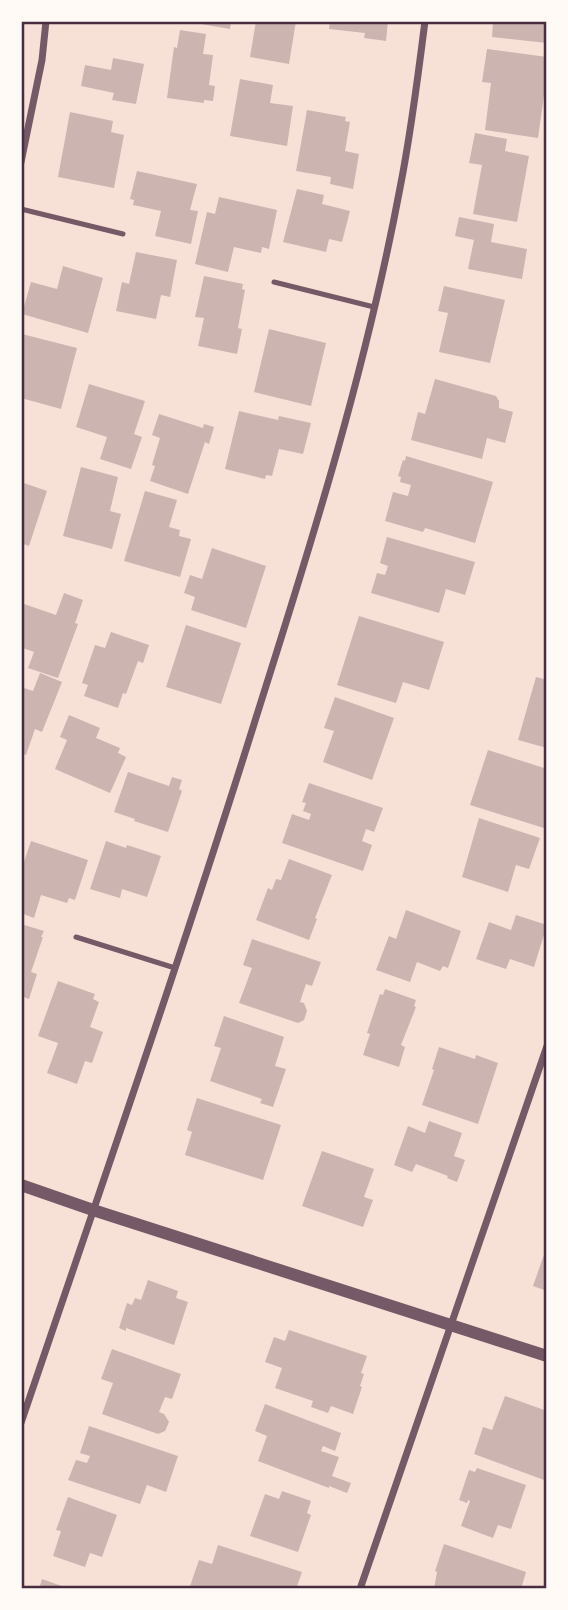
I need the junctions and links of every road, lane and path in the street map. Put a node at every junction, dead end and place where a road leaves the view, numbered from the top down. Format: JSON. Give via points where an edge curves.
{"nodes":[{"id":1,"x":46,"y":21,"type":"edge"},
{"id":2,"x":425,"y":21,"type":"edge"},
{"id":3,"x":21,"y":162,"type":"edge"},
{"id":4,"x":21,"y":209,"type":"edge"},
{"id":5,"x":123,"y":234,"type":"dead end"},
{"id":6,"x":274,"y":282,"type":"dead end"},
{"id":7,"x":374,"y":307,"type":"junction"},
{"id":8,"x":76,"y":937,"type":"dead end"},
{"id":9,"x":175,"y":968,"type":"junction"},
{"id":10,"x":547,"y":1046,"type":"edge"},
{"id":11,"x":21,"y":1185,"type":"edge"},
{"id":12,"x":93,"y":1210,"type":"junction"},
{"id":13,"x":450,"y":1325,"type":"junction"},
{"id":14,"x":547,"y":1356,"type":"edge"},
{"id":15,"x":21,"y":1423,"type":"edge"},
{"id":16,"x":360,"y":1589,"type":"edge"}],
"edges":[{"from":1,"to":3,"type":"street"},
{"from":2,"to":7,"type":"street","via":[[400,191]]},
{"from":4,"to":5,"type":"lane"},
{"from":6,"to":7,"type":"lane"},
{"from":7,"to":9,"type":"street","via":[[310,546]]},
{"from":8,"to":9,"type":"lane"},
{"from":9,"to":12,"type":"street"},
{"from":10,"to":13,"type":"street"},
{"from":11,"to":12,"type":"street"},
{"from":12,"to":13,"type":"street"},
{"from":12,"to":15,"type":"street"},
{"from":13,"to":14,"type":"street"},
{"from":13,"to":16,"type":"street"}]}
